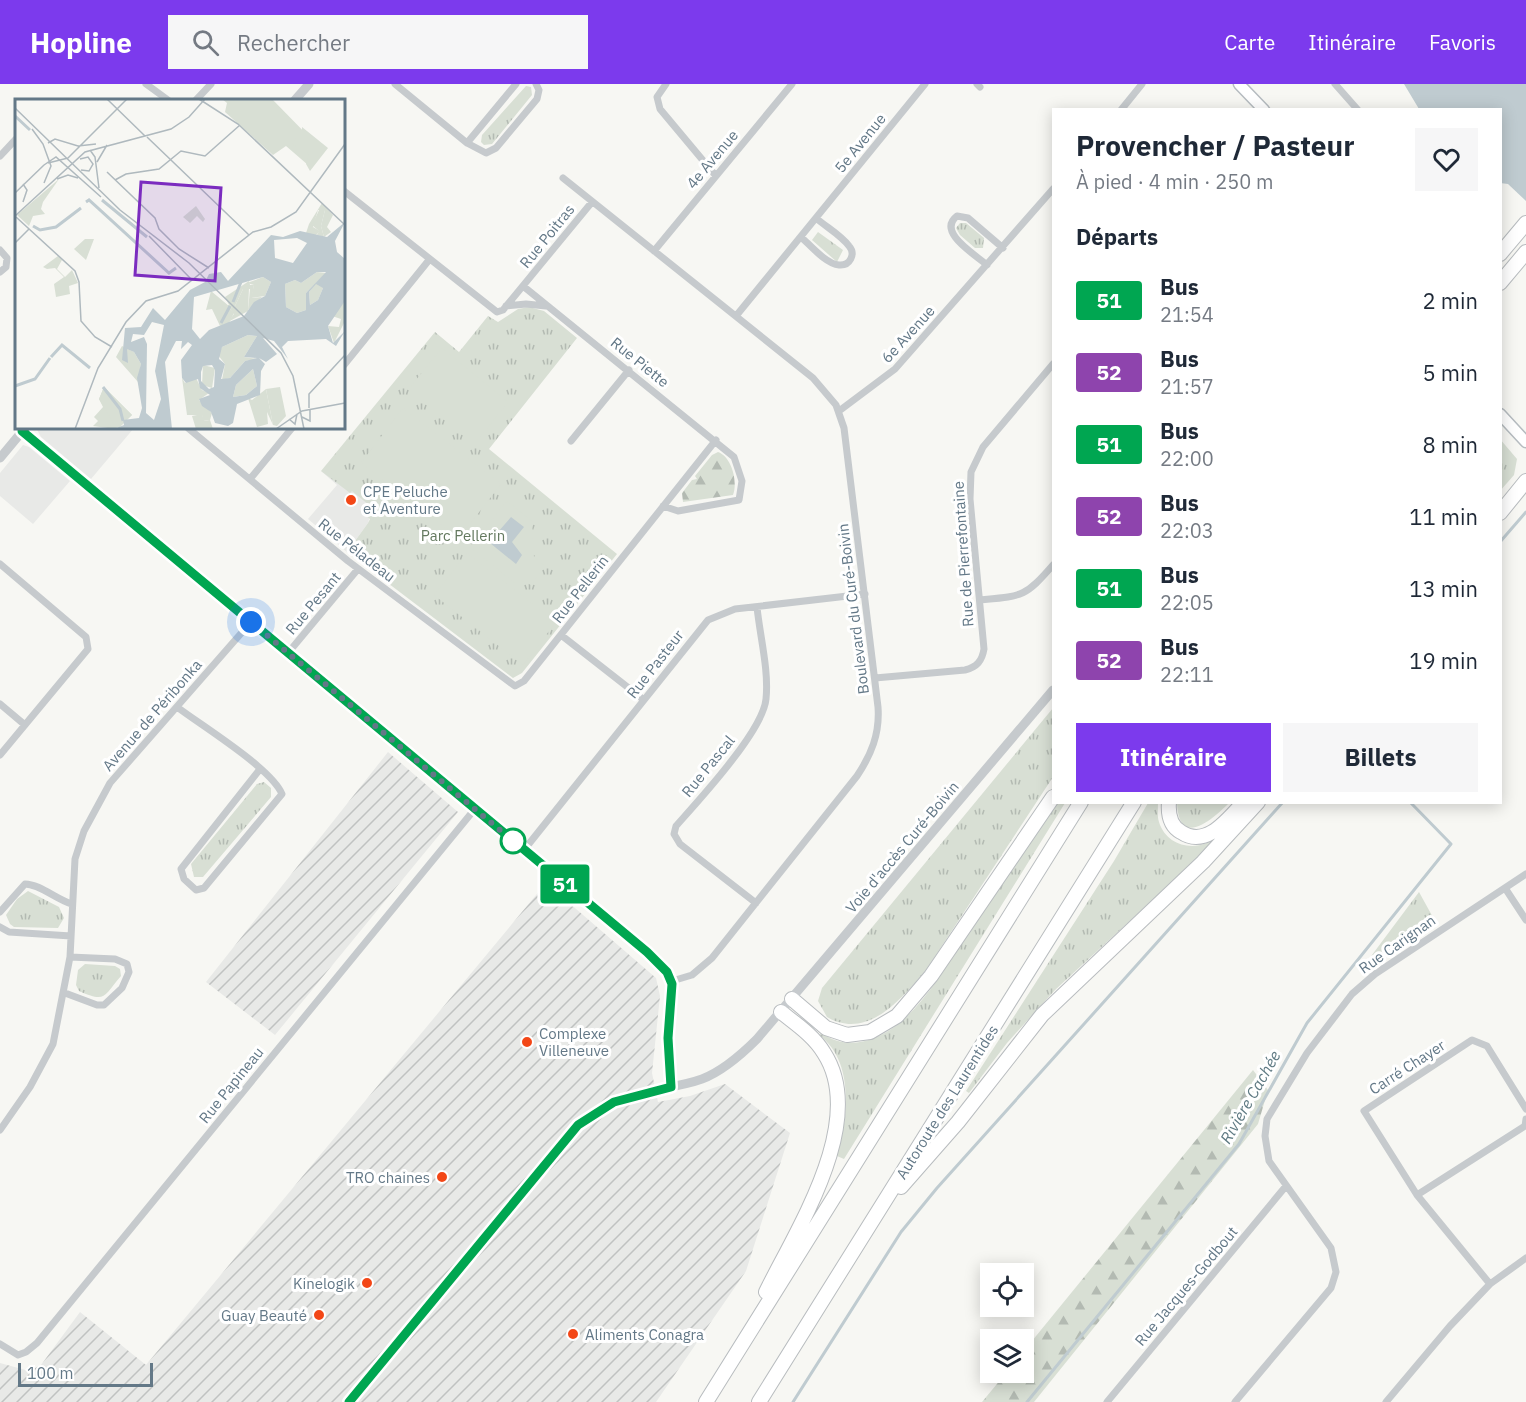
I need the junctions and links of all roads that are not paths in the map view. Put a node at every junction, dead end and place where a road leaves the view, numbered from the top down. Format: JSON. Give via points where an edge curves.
{"nodes":[{"id":1,"x":146,"y":84,"type":"edge"},
{"id":2,"x":211,"y":84,"type":"edge"},
{"id":3,"x":309,"y":84,"type":"edge"},
{"id":4,"x":395,"y":84,"type":"edge"},
{"id":5,"x":516,"y":84,"type":"edge"},
{"id":6,"x":536,"y":84,"type":"edge"},
{"id":7,"x":666,"y":84,"type":"edge"},
{"id":8,"x":792,"y":84,"type":"edge"},
{"id":9,"x":925,"y":84,"type":"edge"},
{"id":10,"x":1142,"y":84,"type":"edge"},
{"id":11,"x":1239,"y":84,"type":"edge"},
{"id":12,"x":1335,"y":84,"type":"edge"},
{"id":13,"x":167,"y":99,"type":"edge"},
{"id":14,"x":197,"y":99,"type":"edge"},
{"id":15,"x":296,"y":99,"type":"edge"},
{"id":16,"x":1123,"y":108,"type":"edge"},
{"id":17,"x":1262,"y":108,"type":"edge"},
{"id":18,"x":1356,"y":108,"type":"edge"},
{"id":19,"x":15,"y":140,"type":"edge"},
{"id":20,"x":467,"y":143,"type":"junction"},
{"id":21,"x":0,"y":156,"type":"edge"},
{"id":22,"x":716,"y":176,"type":"junction"},
{"id":23,"x":563,"y":178,"type":"dead end"},
{"id":24,"x":1052,"y":190,"type":"edge"},
{"id":25,"x":345,"y":196,"type":"edge"},
{"id":26,"x":592,"y":202,"type":"junction"},
{"id":27,"x":816,"y":218,"type":"junction"},
{"id":28,"x":1526,"y":223,"type":"edge"},
{"id":29,"x":801,"y":237,"type":"junction"},
{"id":30,"x":1003,"y":248,"type":"junction"},
{"id":31,"x":1504,"y":249,"type":"edge"},
{"id":32,"x":0,"y":250,"type":"edge"},
{"id":33,"x":654,"y":251,"type":"junction"},
{"id":34,"x":1524,"y":254,"type":"edge"},
{"id":35,"x":429,"y":260,"type":"junction"},
{"id":36,"x":987,"y":266,"type":"junction"},
{"id":37,"x":0,"y":272,"type":"edge"},
{"id":38,"x":1502,"y":280,"type":"edge"},
{"id":39,"x":523,"y":286,"type":"junction"},
{"id":40,"x":506,"y":306,"type":"junction"},
{"id":41,"x":548,"y":306,"type":"junction"},
{"id":42,"x":736,"y":316,"type":"junction"},
{"id":43,"x":345,"y":364,"type":"edge"},
{"id":44,"x":1052,"y":365,"type":"edge"},
{"id":45,"x":629,"y":370,"type":"junction"},
{"id":46,"x":839,"y":411,"type":"junction"},
{"id":47,"x":1502,"y":416,"type":"edge"},
{"id":48,"x":24,"y":429,"type":"edge"},
{"id":49,"x":189,"y":429,"type":"edge"},
{"id":50,"x":291,"y":429,"type":"edge"},
{"id":51,"x":716,"y":440,"type":"junction"},
{"id":52,"x":571,"y":441,"type":"dead end"},
{"id":53,"x":1526,"y":442,"type":"edge"},
{"id":54,"x":0,"y":458,"type":"edge"},
{"id":55,"x":250,"y":479,"type":"junction"},
{"id":56,"x":1526,"y":481,"type":"edge"},
{"id":57,"x":663,"y":506,"type":"junction"},
{"id":58,"x":1502,"y":511,"type":"edge"},
{"id":59,"x":0,"y":564,"type":"edge"},
{"id":60,"x":1052,"y":566,"type":"edge"},
{"id":61,"x":358,"y":569,"type":"junction"},
{"id":62,"x":865,"y":594,"type":"junction"},
{"id":63,"x":980,"y":600,"type":"junction"},
{"id":64,"x":757,"y":607,"type":"junction"},
{"id":65,"x":251,"y":622,"type":"junction"},
{"id":66,"x":561,"y":635,"type":"junction"},
{"id":67,"x":288,"y":653,"type":"junction"},
{"id":68,"x":875,"y":678,"type":"junction"},
{"id":69,"x":515,"y":686,"type":"joint"},
{"id":70,"x":1052,"y":693,"type":"edge"},
{"id":71,"x":644,"y":700,"type":"junction"},
{"id":72,"x":0,"y":704,"type":"edge"},
{"id":73,"x":177,"y":707,"type":"junction"},
{"id":74,"x":25,"y":725,"type":"junction"},
{"id":75,"x":0,"y":755,"type":"edge"},
{"id":76,"x":260,"y":769,"type":"junction"},
{"id":77,"x":1052,"y":798,"type":"edge"},
{"id":78,"x":1080,"y":804,"type":"edge"},
{"id":79,"x":1133,"y":804,"type":"edge"},
{"id":80,"x":1169,"y":804,"type":"edge"},
{"id":81,"x":1242,"y":804,"type":"edge"},
{"id":82,"x":1255,"y":804,"type":"edge"},
{"id":83,"x":474,"y":810,"type":"junction"},
{"id":84,"x":524,"y":850,"type":"junction"},
{"id":85,"x":1526,"y":874,"type":"edge"},
{"id":86,"x":1505,"y":888,"type":"junction"},
{"id":87,"x":756,"y":903,"type":"junction"},
{"id":88,"x":72,"y":904,"type":"junction"},
{"id":89,"x":0,"y":912,"type":"edge"},
{"id":90,"x":1526,"y":920,"type":"edge"},
{"id":91,"x":0,"y":927,"type":"edge"},
{"id":92,"x":71,"y":936,"type":"junction"},
{"id":93,"x":69,"y":957,"type":"junction"},
{"id":94,"x":672,"y":981,"type":"junction"},
{"id":95,"x":65,"y":993,"type":"junction"},
{"id":96,"x":792,"y":999,"type":"junction"},
{"id":97,"x":781,"y":1012,"type":"junction"},
{"id":98,"x":671,"y":1087,"type":"junction"},
{"id":99,"x":1526,"y":1109,"type":"edge"},
{"id":100,"x":1526,"y":1119,"type":"edge"},
{"id":101,"x":0,"y":1130,"type":"edge"},
{"id":102,"x":1286,"y":1186,"type":"junction"},
{"id":103,"x":1417,"y":1195,"type":"junction"},
{"id":104,"x":874,"y":1218,"type":"junction"},
{"id":105,"x":1526,"y":1258,"type":"edge"},
{"id":106,"x":1490,"y":1284,"type":"junction"},
{"id":107,"x":0,"y":1344,"type":"edge"},
{"id":108,"x":734,"y":1359,"type":"junction"},
{"id":109,"x":349,"y":1402,"type":"edge"},
{"id":110,"x":706,"y":1402,"type":"edge"},
{"id":111,"x":759,"y":1402,"type":"edge"},
{"id":112,"x":1107,"y":1402,"type":"edge"},
{"id":113,"x":1235,"y":1402,"type":"edge"},
{"id":114,"x":1386,"y":1402,"type":"edge"}],
"edges":[{"from":1,"to":13,"type":"street"},
{"from":2,"to":14,"type":"street"},
{"from":3,"to":15,"type":"street"},
{"from":4,"to":20,"type":"street"},
{"from":5,"to":20,"type":"street"},
{"from":6,"to":20,"type":"street","via":[[537,99],[492,151],[483,153]]},
{"from":7,"to":22,"type":"street","via":[[657,97],[660,109]]},
{"from":8,"to":22,"type":"street","name":"4e Avenue"},
{"from":9,"to":27,"type":"street","name":"5e Avenue"},
{"from":10,"to":16,"type":"street"},
{"from":11,"to":17,"type":"main road"},
{"from":12,"to":18,"type":"street"},
{"from":19,"to":21,"type":"street"},
{"from":22,"to":33,"type":"street","name":"4e Avenue"},
{"from":23,"to":26,"type":"street","name":"Boulevard du Curé-Boivin"},
{"from":24,"to":30,"type":"street","name":"6e Avenue"},
{"from":25,"to":35,"type":"street"},
{"from":26,"to":33,"type":"street","name":"Boulevard du Curé-Boivin"},
{"from":26,"to":39,"type":"street","name":"Rue Poitras"},
{"from":27,"to":29,"type":"street","name":"5e Avenue"},
{"from":27,"to":29,"type":"street","via":[[850,248],[849,262],[834,264]]},
{"from":28,"to":31,"type":"highway"},
{"from":29,"to":42,"type":"street","name":"5e Avenue"},
{"from":30,"to":36,"type":"street","name":"6e Avenue"},
{"from":30,"to":36,"type":"street","via":[[966,216],[952,220],[952,234]]},
{"from":32,"to":37,"type":"street","via":[[7,258],[6,267]]},
{"from":33,"to":42,"type":"street","name":"Boulevard du Curé-Boivin"},
{"from":34,"to":38,"type":"highway"},
{"from":35,"to":40,"type":"street","via":[[492,311],[499,312]]},
{"from":35,"to":43,"type":"street"},
{"from":36,"to":46,"type":"street","name":"6e Avenue","via":[[887,376]]},
{"from":39,"to":40,"type":"street"},
{"from":39,"to":41,"type":"street","name":"Rue Piette"},
{"from":40,"to":41,"type":"street"},
{"from":41,"to":45,"type":"street","name":"Rue Piette"},
{"from":42,"to":46,"type":"street","name":"Boulevard du Curé-Boivin","via":[[813,378]]},
{"from":44,"to":63,"type":"street","name":"Rue de Pierrefontaine","via":[[983,447],[971,472]]},
{"from":45,"to":51,"type":"street","name":"Rue Piette"},
{"from":45,"to":52,"type":"street"},
{"from":46,"to":62,"type":"street","name":"Boulevard du Curé-Boivin","via":[[849,454]]},
{"from":47,"to":53,"type":"main road"},
{"from":48,"to":54,"type":"street"},
{"from":48,"to":65,"type":"street"},
{"from":49,"to":55,"type":"street","name":"Rue Péladeau"},
{"from":50,"to":55,"type":"street"},
{"from":51,"to":57,"type":"street","name":"Rue Pellerin"},
{"from":51,"to":57,"type":"street","via":[[736,463],[742,488],[739,500],[678,511]]},
{"from":55,"to":61,"type":"street","name":"Rue Péladeau"},
{"from":56,"to":58,"type":"highway"},
{"from":57,"to":66,"type":"street","name":"Rue Pellerin"},
{"from":59,"to":74,"type":"street","via":[[86,637],[88,650]]},
{"from":60,"to":63,"type":"street","via":[[1024,595]]},
{"from":61,"to":67,"type":"street","name":"Rue Pesant"},
{"from":61,"to":69,"type":"street","name":"Rue Péladeau"},
{"from":62,"to":64,"type":"street","name":"Rue Pasteur"},
{"from":62,"to":68,"type":"street","name":"Boulevard du Curé-Boivin"},
{"from":63,"to":68,"type":"street","name":"Rue de Pierrefontaine","via":[[984,649],[974,667]]},
{"from":64,"to":71,"type":"street","name":"Rue Pasteur","via":[[730,610],[708,620]]},
{"from":64,"to":87,"type":"street","name":"Rue Pascal","via":[[766,693],[763,711],[752,733],[676,826],[674,834],[680,844]]},
{"from":65,"to":67,"type":"street"},
{"from":65,"to":73,"type":"street","name":"Avenue de Péribonka"},
{"from":66,"to":69,"type":"street","name":"Rue Pellerin","via":[[524,681]]},
{"from":66,"to":71,"type":"street"},
{"from":67,"to":83,"type":"street"},
{"from":68,"to":87,"type":"street","name":"Boulevard du Curé-Boivin","via":[[879,719],[868,759]]},
{"from":70,"to":96,"type":"street","name":"Voie d'accès Curé-Boivin"},
{"from":71,"to":84,"type":"street","name":"Rue Pasteur"},
{"from":72,"to":74,"type":"street"},
{"from":73,"to":76,"type":"street"},
{"from":73,"to":88,"type":"street","name":"Avenue de Péribonka","via":[[110,783],[89,821],[75,859]]},
{"from":74,"to":75,"type":"street"},
{"from":76,"to":76,"type":"street","via":[[278,784],[282,794],[204,888],[196,890],[184,879],[181,869]]},
{"from":77,"to":96,"type":"highway","via":[[931,976],[897,1016],[870,1032],[847,1035],[826,1028]]},
{"from":78,"to":108,"type":"highway"},
{"from":79,"to":104,"type":"highway","name":"Autoroute des Laurentides"},
{"from":80,"to":81,"type":"highway","via":[[1173,825],[1196,837],[1216,830]]},
{"from":82,"to":104,"type":"highway","via":[[1203,862],[1042,1015],[958,1122]]},
{"from":83,"to":84,"type":"street"},
{"from":83,"to":107,"type":"street","name":"Rue Papineau","via":[[37,1343],[18,1355]]},
{"from":84,"to":94,"type":"street","via":[[647,952]]},
{"from":85,"to":86,"type":"street","name":"Rue Carignan"},
{"from":86,"to":90,"type":"street"},
{"from":86,"to":102,"type":"street","name":"Rue Carignan","via":[[1375,974],[1352,994],[1315,1041],[1267,1119],[1269,1161]]},
{"from":87,"to":94,"type":"street","name":"Boulevard du Curé-Boivin","via":[[698,971]]},
{"from":88,"to":89,"type":"street","via":[[25,884]]},
{"from":88,"to":92,"type":"street","name":"Avenue de Péribonka"},
{"from":91,"to":92,"type":"street","via":[[9,932]]},
{"from":92,"to":93,"type":"street","name":"Avenue de Péribonka"},
{"from":93,"to":95,"type":"street","name":"Avenue de Péribonka"},
{"from":93,"to":95,"type":"street","via":[[116,959],[127,964],[129,972],[122,988],[104,1005]]},
{"from":94,"to":98,"type":"street","via":[[668,1038]]},
{"from":95,"to":101,"type":"street","name":"Avenue de Péribonka","via":[[53,1044]]},
{"from":96,"to":97,"type":"street","name":"Voie d'accès Curé-Boivin"},
{"from":97,"to":98,"type":"street","name":"Voie d'accès Curé-Boivin","via":[[748,1048],[721,1069]]},
{"from":97,"to":108,"type":"highway","via":[[812,1037],[828,1059],[837,1087],[837,1122],[817,1188]]},
{"from":98,"to":109,"type":"street","name":"Voie d'accès Curé-Boivin","via":[[614,1102],[578,1125]]},
{"from":99,"to":103,"type":"street","name":"Carré Chayer","via":[[1487,1046],[1472,1040],[1364,1111]]},
{"from":100,"to":103,"type":"street","via":[[1525,1125]]},
{"from":102,"to":112,"type":"street","name":"Rue Jacques-Godbout"},
{"from":102,"to":113,"type":"street","name":"Rue Carignan","via":[[1331,1248],[1336,1272],[1331,1288]]},
{"from":103,"to":106,"type":"street","name":"Carré Chayer"},
{"from":104,"to":111,"type":"highway","name":"Autoroute des Laurentides"},
{"from":105,"to":106,"type":"street"},
{"from":106,"to":114,"type":"street"},
{"from":108,"to":110,"type":"highway"}]}
